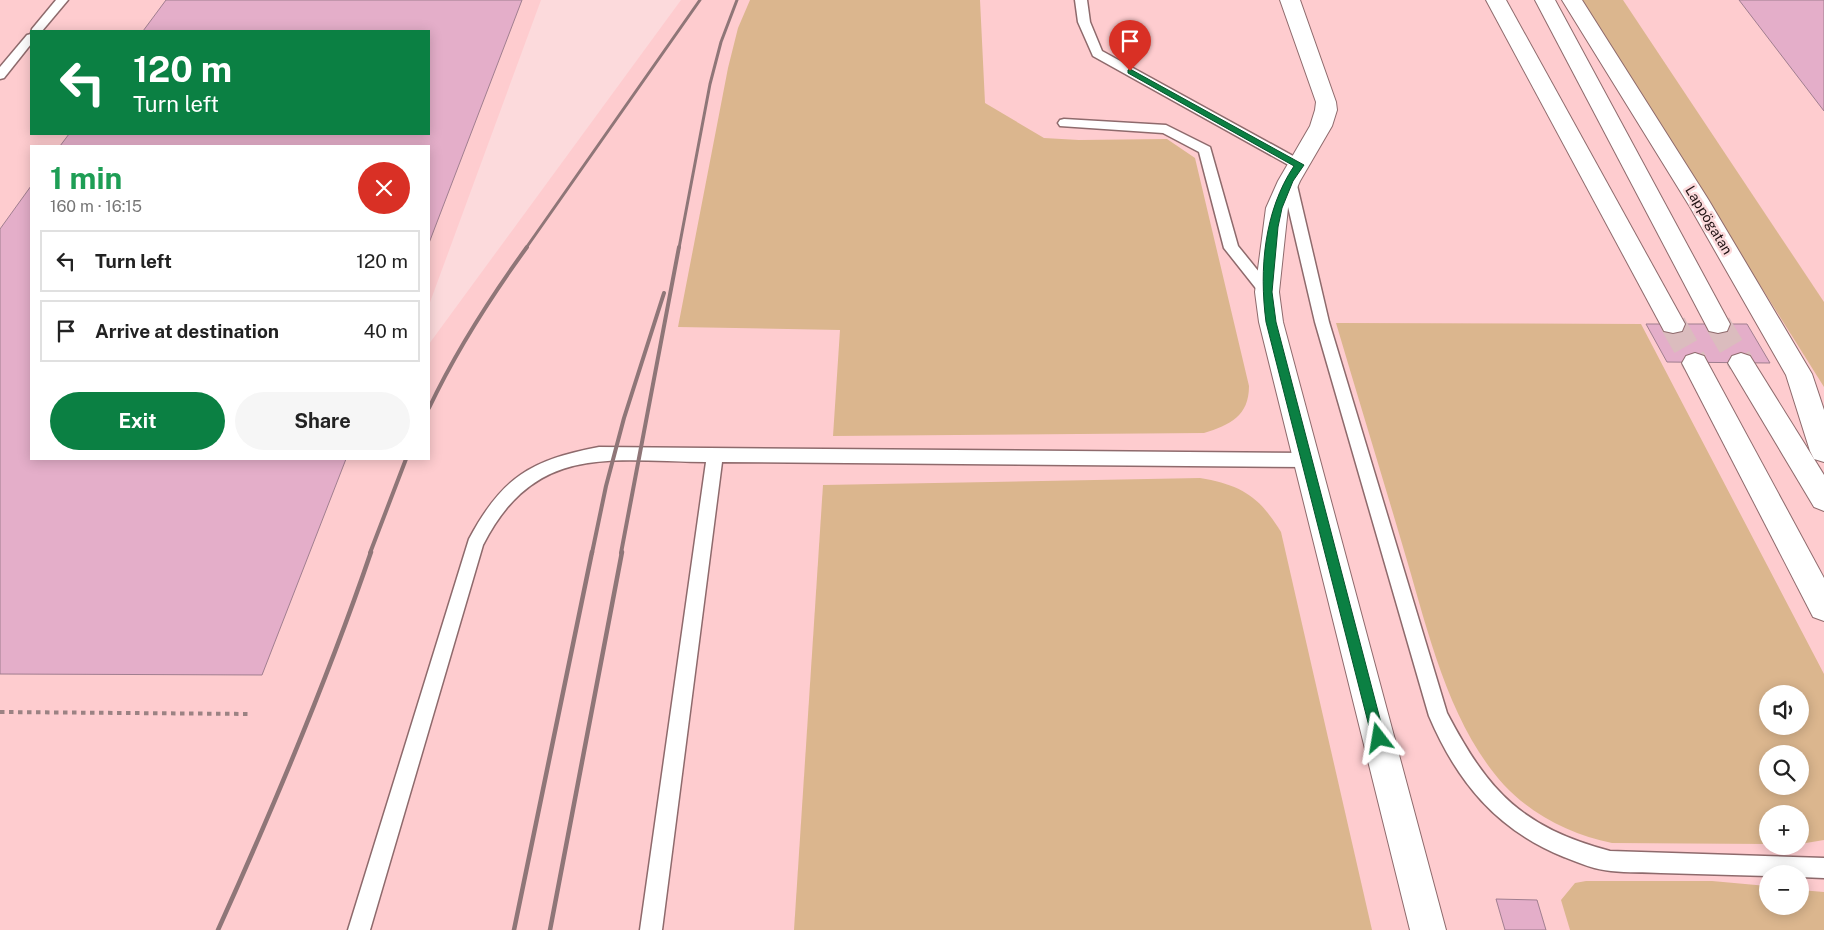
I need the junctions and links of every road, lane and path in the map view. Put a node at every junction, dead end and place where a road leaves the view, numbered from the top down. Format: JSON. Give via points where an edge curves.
{"nodes":[{"id":1,"x":62,"y":0,"type":"edge"},
{"id":2,"x":1080,"y":0,"type":"edge"},
{"id":3,"x":1290,"y":0,"type":"edge"},
{"id":4,"x":1496,"y":0,"type":"edge"},
{"id":5,"x":1544,"y":0,"type":"edge"},
{"id":6,"x":1572,"y":0,"type":"edge"},
{"id":7,"x":37,"y":30,"type":"edge"},
{"id":8,"x":30,"y":38,"type":"edge"},
{"id":9,"x":0,"y":75,"type":"edge"},
{"id":10,"x":1064,"y":123,"type":"dead end"},
{"id":11,"x":1294,"y":173,"type":"junction"},
{"id":12,"x":1267,"y":292,"type":"junction"},
{"id":13,"x":1673,"y":324,"type":"tunnel mouth"},
{"id":14,"x":1718,"y":324,"type":"tunnel mouth"},
{"id":15,"x":1695,"y":363,"type":"tunnel mouth"},
{"id":16,"x":1741,"y":363,"type":"tunnel mouth"},
{"id":17,"x":1799,"y":374,"type":"junction"},
{"id":18,"x":1824,"y":414,"type":"edge"},
{"id":19,"x":1824,"y":451,"type":"edge"},
{"id":20,"x":715,"y":455,"type":"junction"},
{"id":21,"x":1308,"y":460,"type":"junction"},
{"id":22,"x":1824,"y":498,"type":"edge"},
{"id":23,"x":1824,"y":607,"type":"edge"},
{"id":24,"x":0,"y":712,"type":"edge"},
{"id":25,"x":250,"y":714,"type":"dead end"},
{"id":26,"x":1824,"y":868,"type":"edge"},
{"id":27,"x":359,"y":930,"type":"edge"},
{"id":28,"x":651,"y":930,"type":"edge"},
{"id":29,"x":1428,"y":930,"type":"edge"}],
"edges":[{"from":1,"to":7,"type":"lane"},
{"from":2,"to":11,"type":"lane","via":[[1084,22],[1097,53]]},
{"from":3,"to":11,"type":"street","via":[[1326,102],[1321,126]]},
{"from":4,"to":13,"type":"street"},
{"from":5,"to":14,"type":"street"},
{"from":6,"to":17,"type":"street","name":"Lappögatan"},
{"from":8,"to":9,"type":"lane"},
{"from":10,"to":12,"type":"lane","via":[[1166,129],[1205,150],[1231,248]]},
{"from":11,"to":12,"type":"street","via":[[1277,208]]},
{"from":11,"to":26,"type":"lane","via":[[1322,322],[1438,716],[1473,777],[1497,805],[1523,827],[1578,854],[1610,861]]},
{"from":12,"to":21,"type":"street","via":[[1271,322]]},
{"from":15,"to":23,"type":"street"},
{"from":16,"to":22,"type":"street"},
{"from":17,"to":18,"type":"lane"},
{"from":17,"to":19,"type":"street","name":"Lappögatan"},
{"from":20,"to":21,"type":"lane"},
{"from":20,"to":27,"type":"lane","via":[[599,454],[555,463],[529,476],[506,494],[486,519],[475,544]]},
{"from":20,"to":28,"type":"lane"},
{"from":21,"to":29,"type":"street"},
{"from":24,"to":25,"type":"path"}]}
